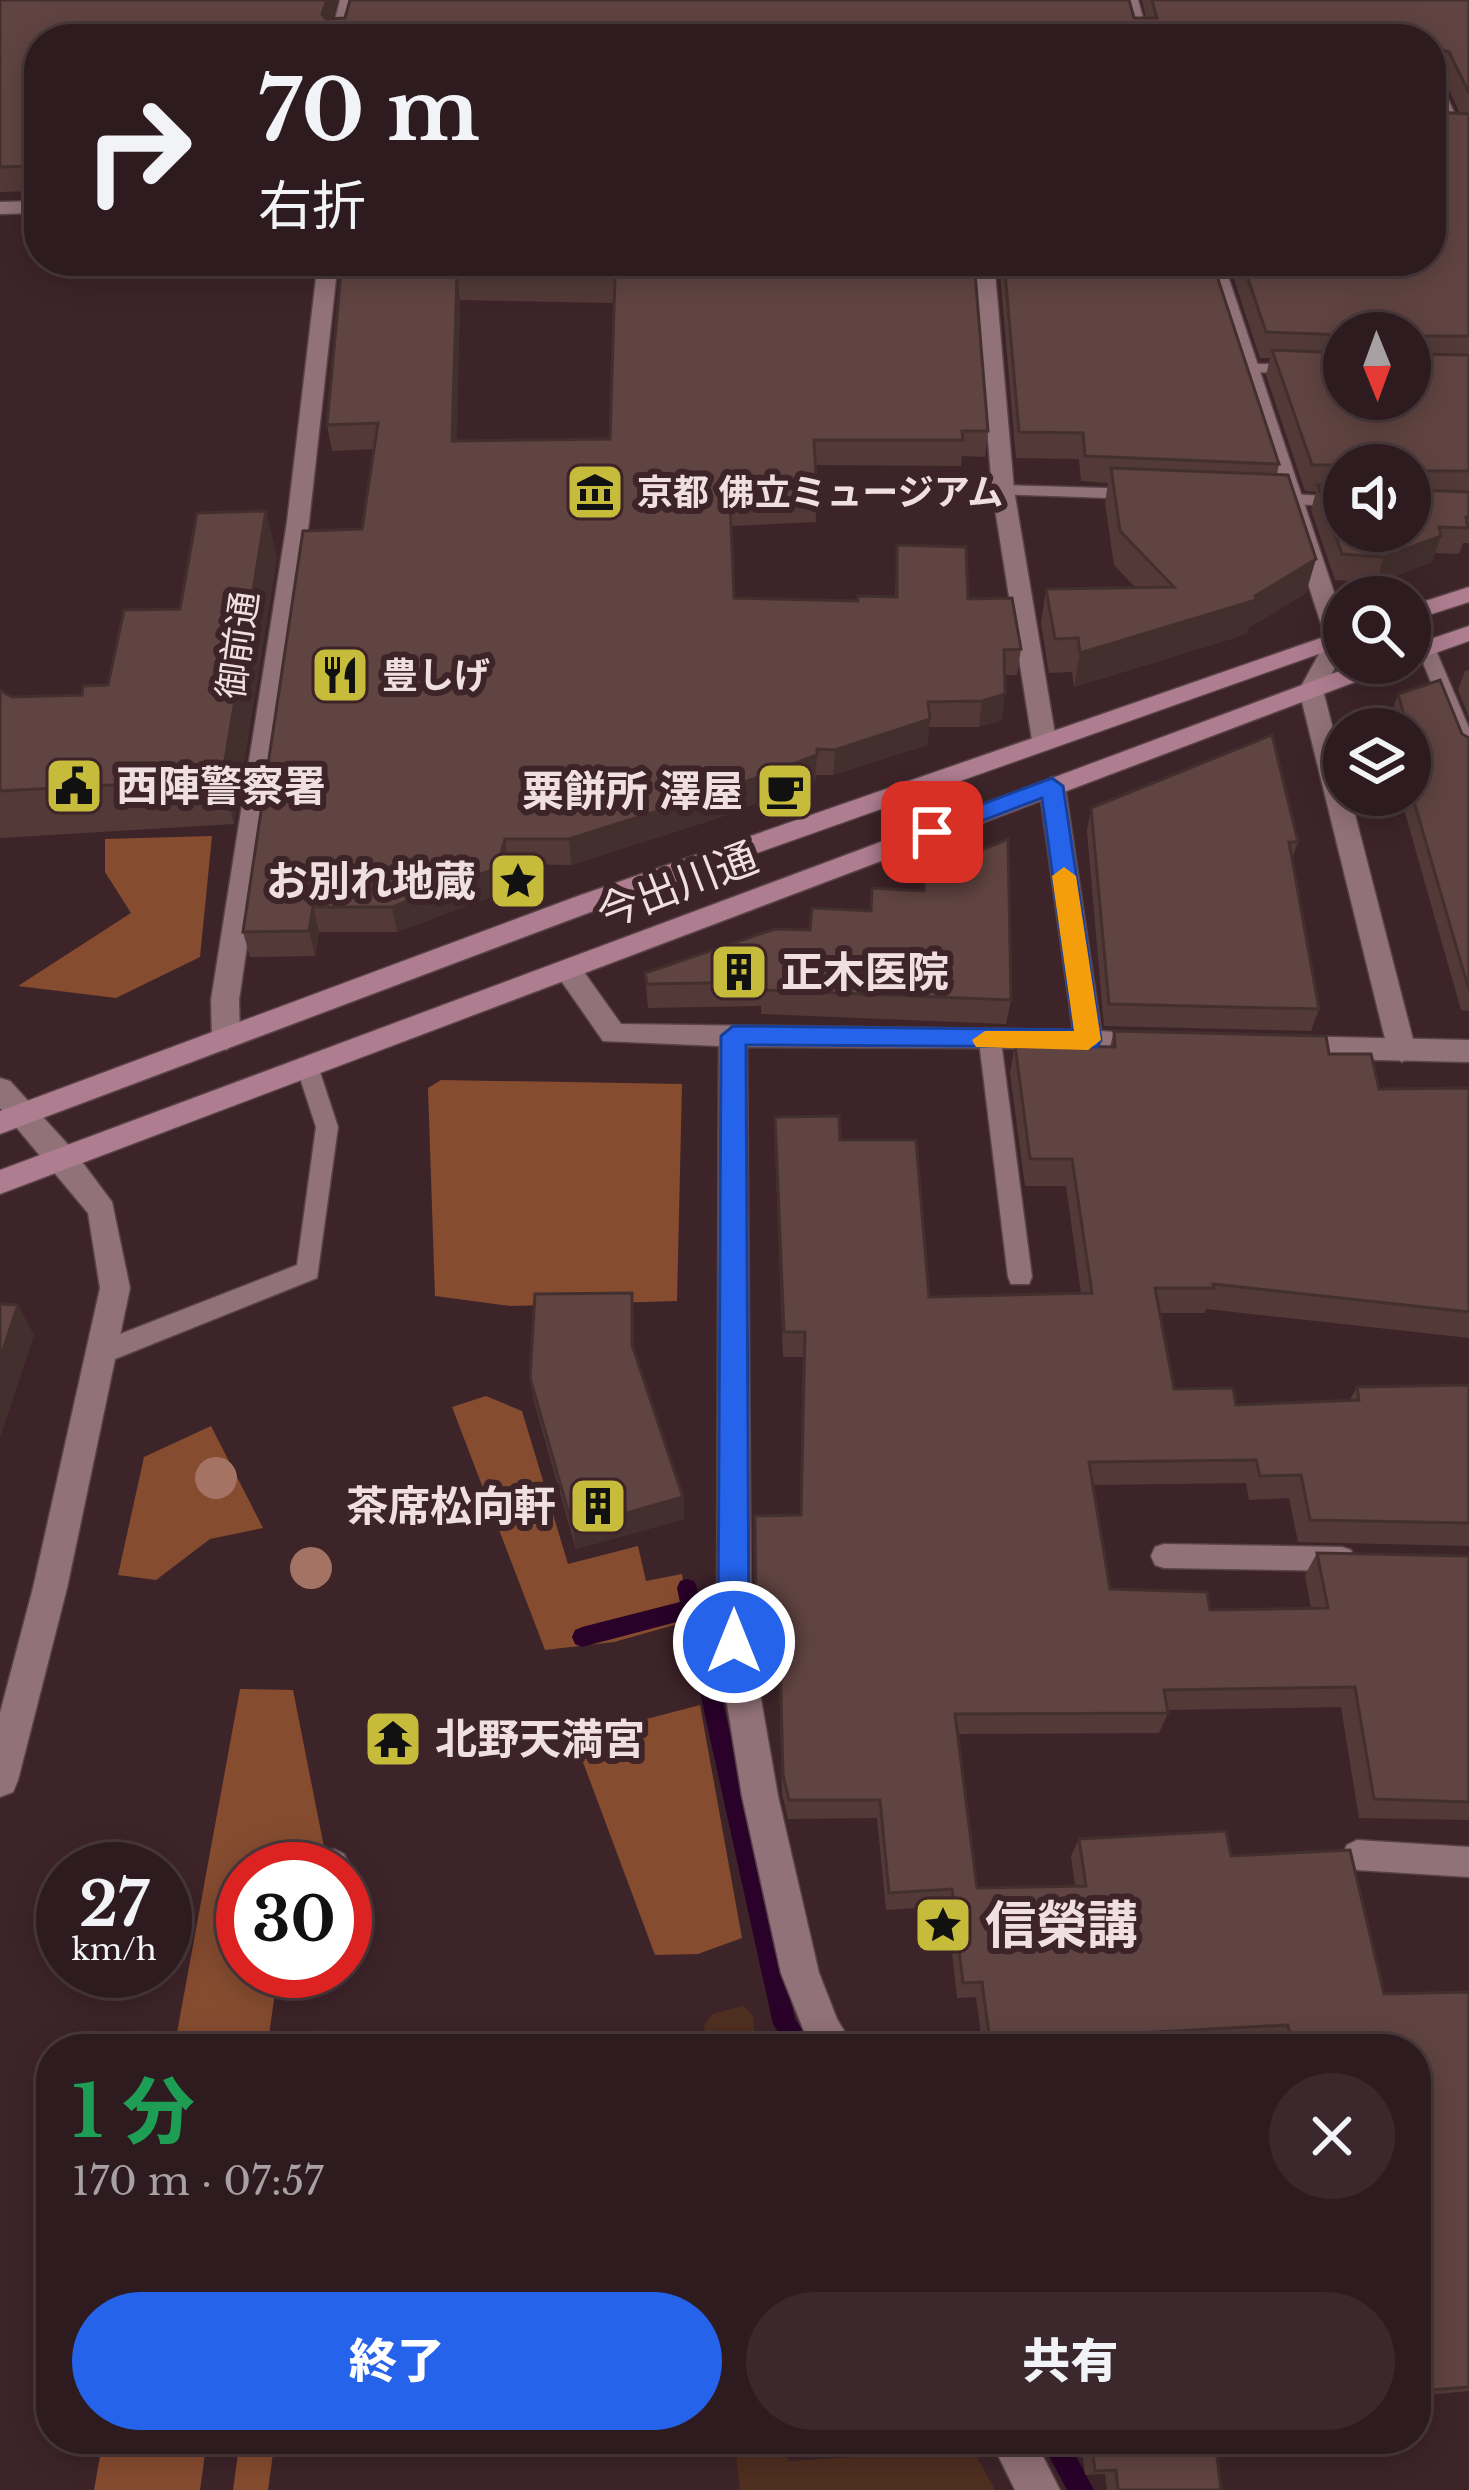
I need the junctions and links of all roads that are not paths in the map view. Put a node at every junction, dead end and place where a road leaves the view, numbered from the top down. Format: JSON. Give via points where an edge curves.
{"nodes":[{"id":1,"x":1446,"y":103,"type":"edge"},
{"id":2,"x":1462,"y":129,"type":"edge"},
{"id":3,"x":326,"y":276,"type":"edge"},
{"id":4,"x":985,"y":276,"type":"edge"},
{"id":5,"x":1219,"y":276,"type":"edge"},
{"id":6,"x":1249,"y":367,"type":"junction"},
{"id":7,"x":1323,"y":368,"type":"edge"},
{"id":8,"x":1003,"y":490,"type":"junction"},
{"id":9,"x":1171,"y":495,"type":"edge"},
{"id":10,"x":1243,"y":497,"type":"edge"},
{"id":11,"x":1290,"y":498,"type":"junction"},
{"id":12,"x":1323,"y":500,"type":"edge"},
{"id":13,"x":1323,"y":589,"type":"edge"},
{"id":14,"x":1469,"y":594,"type":"edge"},
{"id":15,"x":1431,"y":607,"type":"edge"},
{"id":16,"x":1469,"y":633,"type":"edge"},
{"id":17,"x":1323,"y":644,"type":"edge"},
{"id":18,"x":1431,"y":646,"type":"edge"},
{"id":19,"x":1323,"y":669,"type":"edge"},
{"id":20,"x":1431,"y":676,"type":"edge"},
{"id":21,"x":1327,"y":684,"type":"edge"},
{"id":22,"x":1311,"y":690,"type":"junction"},
{"id":23,"x":1044,"y":740,"type":"junction"},
{"id":24,"x":1468,"y":746,"type":"edge"},
{"id":25,"x":1052,"y":786,"type":"junction"},
{"id":26,"x":569,"y":972,"type":"junction"},
{"id":27,"x":733,"y":1036,"type":"junction"},
{"id":28,"x":226,"y":1040,"type":"junction"},
{"id":29,"x":990,"y":1040,"type":"junction"},
{"id":30,"x":1088,"y":1040,"type":"junction"},
{"id":31,"x":1178,"y":1043,"type":"edge"},
{"id":32,"x":1268,"y":1046,"type":"edge"},
{"id":33,"x":1402,"y":1051,"type":"junction"},
{"id":34,"x":1469,"y":1051,"type":"edge"},
{"id":35,"x":308,"y":1069,"type":"junction"},
{"id":36,"x":0,"y":1089,"type":"edge"},
{"id":37,"x":13,"y":1118,"type":"edge"},
{"id":38,"x":64,"y":1159,"type":"junction"},
{"id":39,"x":0,"y":1182,"type":"edge"},
{"id":40,"x":1021,"y":1277,"type":"dead end"},
{"id":41,"x":100,"y":1353,"type":"junction"},
{"id":42,"x":1164,"y":1556,"type":"dead end"},
{"id":43,"x":1375,"y":1560,"type":"edge"},
{"id":44,"x":0,"y":1780,"type":"edge"},
{"id":45,"x":1357,"y":1855,"type":"edge"},
{"id":46,"x":1469,"y":1862,"type":"edge"},
{"id":47,"x":824,"y":2034,"type":"edge"},
{"id":48,"x":1019,"y":2454,"type":"edge"},
{"id":49,"x":1038,"y":2490,"type":"edge"}],
"edges":[{"from":1,"to":2,"type":"lane"},
{"from":3,"to":28,"type":"street","name":"御前通","via":[[298,522],[225,1000]]},
{"from":4,"to":8,"type":"street"},
{"from":5,"to":6,"type":"street"},
{"from":6,"to":7,"type":"lane"},
{"from":6,"to":11,"type":"street"},
{"from":8,"to":9,"type":"lane"},
{"from":8,"to":23,"type":"street"},
{"from":10,"to":11,"type":"lane"},
{"from":11,"to":12,"type":"lane"},
{"from":11,"to":13,"type":"street"},
{"from":14,"to":15,"type":"main road"},
{"from":16,"to":18,"type":"main road"},
{"from":17,"to":23,"type":"main road","name":"今出川通"},
{"from":19,"to":22,"type":"street"},
{"from":20,"to":24,"type":"lane"},
{"from":21,"to":22,"type":"main road","name":"今出川通"},
{"from":22,"to":25,"type":"main road","name":"今出川通"},
{"from":22,"to":33,"type":"street"},
{"from":23,"to":28,"type":"main road","name":"今出川通"},
{"from":25,"to":26,"type":"main road","name":"今出川通"},
{"from":25,"to":30,"type":"street"},
{"from":26,"to":27,"type":"street","via":[[613,1034]]},
{"from":26,"to":35,"type":"main road","name":"今出川通"},
{"from":27,"to":29,"type":"street"},
{"from":27,"to":47,"type":"street","via":[[734,1642],[800,1973]]},
{"from":28,"to":37,"type":"main road","name":"今出川通"},
{"from":29,"to":30,"type":"street"},
{"from":29,"to":40,"type":"lane"},
{"from":30,"to":31,"type":"street"},
{"from":32,"to":33,"type":"street"},
{"from":33,"to":34,"type":"street"},
{"from":35,"to":38,"type":"main road","name":"今出川通"},
{"from":35,"to":41,"type":"lane","via":[[327,1127],[308,1271]]},
{"from":36,"to":37,"type":"street"},
{"from":37,"to":38,"type":"street"},
{"from":38,"to":39,"type":"main road","name":"今出川通"},
{"from":38,"to":41,"type":"street","via":[[102,1210],[116,1288]]},
{"from":41,"to":44,"type":"street"},
{"from":42,"to":43,"type":"lane"},
{"from":45,"to":46,"type":"lane"},
{"from":48,"to":49,"type":"street"}]}
